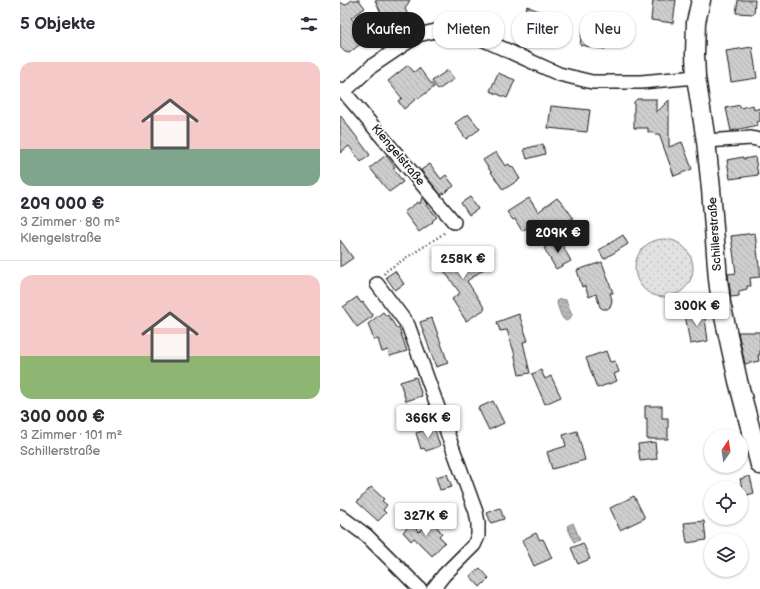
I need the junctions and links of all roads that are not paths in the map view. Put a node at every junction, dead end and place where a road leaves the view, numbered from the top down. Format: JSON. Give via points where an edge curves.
{"nodes":[{"id":1,"x":701,"y":0,"type":"edge"},
{"id":2,"x":696,"y":77,"type":"junction"},
{"id":3,"x":342,"y":91,"type":"edge"},
{"id":4,"x":760,"y":140,"type":"edge"},
{"id":5,"x":706,"y":141,"type":"junction"},
{"id":6,"x":454,"y":222,"type":"road end"},
{"id":7,"x":377,"y":284,"type":"road end"},
{"id":8,"x":760,"y":466,"type":"edge"},
{"id":9,"x":340,"y":516,"type":"edge"},
{"id":10,"x":420,"y":589,"type":"edge"},
{"id":11,"x":433,"y":589,"type":"edge"}],
"edges":[{"from":1,"to":2,"type":"street","name":"Schillerstraße","via":[[696,22]]},
{"from":2,"to":3,"type":"street","via":[[641,82],[592,82],[559,74],[473,35],[444,29],[418,35],[372,66]]},
{"from":2,"to":5,"type":"street","name":"Schillerstraße"},
{"from":3,"to":6,"type":"street","name":"Klengelstraße"},
{"from":4,"to":5,"type":"street","via":[[751,138]]},
{"from":5,"to":8,"type":"street","name":"Schillerstraße","via":[[721,303]]},
{"from":7,"to":11,"type":"street","via":[[408,325],[476,512],[478,536],[474,545]]},
{"from":9,"to":10,"type":"street","via":[[367,536]]}]}
